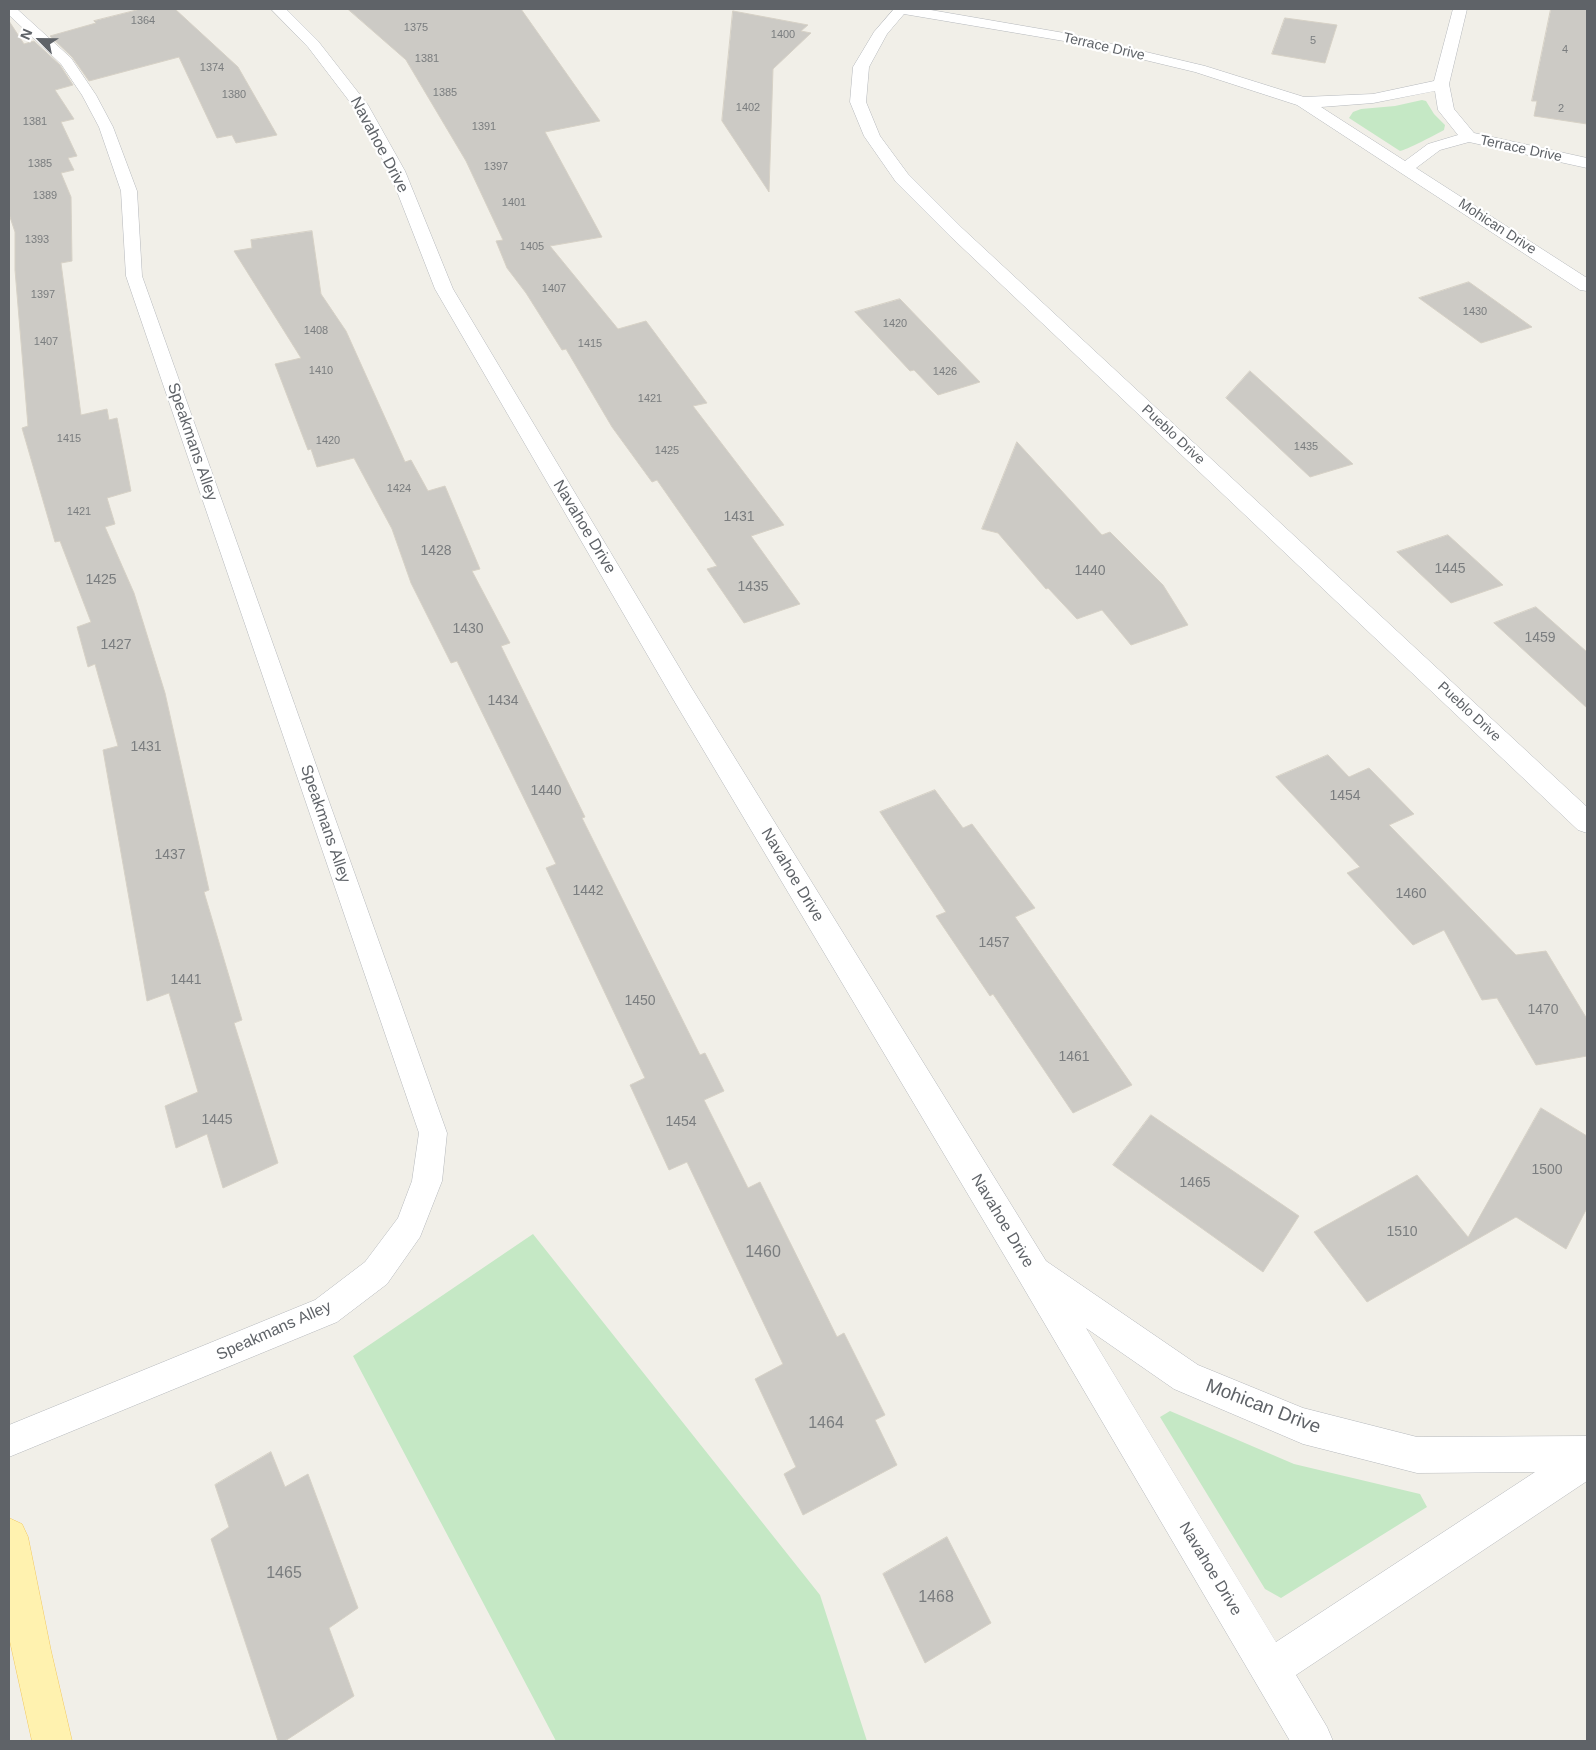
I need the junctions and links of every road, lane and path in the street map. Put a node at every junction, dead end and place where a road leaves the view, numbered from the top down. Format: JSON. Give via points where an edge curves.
{"nodes":[{"id":1,"x":10,"y":9,"type":"edge"},
{"id":2,"x":278,"y":9,"type":"edge"},
{"id":3,"x":901,"y":9,"type":"edge"},
{"id":4,"x":1460,"y":9,"type":"edge"},
{"id":5,"x":1441,"y":84,"type":"junction"},
{"id":6,"x":1303,"y":102,"type":"junction"},
{"id":7,"x":1468,"y":137,"type":"junction"},
{"id":8,"x":1587,"y":163,"type":"edge"},
{"id":9,"x":1406,"y":168,"type":"junction"},
{"id":10,"x":1587,"y":286,"type":"edge"},
{"id":11,"x":1587,"y":823,"type":"edge"},
{"id":12,"x":1030,"y":1268,"type":"junction"},
{"id":13,"x":9,"y":1441,"type":"edge"},
{"id":14,"x":1587,"y":1454,"type":"edge"},
{"id":15,"x":1587,"y":1460,"type":"edge"},
{"id":16,"x":9,"y":1537,"type":"edge"},
{"id":17,"x":1270,"y":1669,"type":"junction"},
{"id":18,"x":52,"y":1741,"type":"edge"},
{"id":19,"x":1313,"y":1741,"type":"edge"}],
"edges":[{"from":1,"to":13,"type":"lane","name":"Speakmans Alley","via":[[66,61],[106,127],[129,192],[134,276],[433,1133],[427,1181],[409,1227],[376,1273],[326,1311]]},
{"from":2,"to":12,"type":"street","name":"Navahoe Drive","via":[[313,44],[360,104],[397,172],[444,289],[682,693]]},
{"from":3,"to":6,"type":"street","name":"Terrace Drive","via":[[1070,38],[1200,69]]},
{"from":3,"to":11,"type":"street","name":"Pueblo Drive","via":[[881,32],[861,67],[858,102],[872,136],[902,178]]},
{"from":4,"to":5,"type":"street"},
{"from":5,"to":6,"type":"street","name":"Terrace Drive","via":[[1407,94],[1352,102]]},
{"from":5,"to":7,"type":"street","via":[[1446,110]]},
{"from":6,"to":9,"type":"street","name":"Terrace Drive"},
{"from":7,"to":8,"type":"street","name":"Terrace Drive"},
{"from":7,"to":9,"type":"street","name":"Terrace Drive","via":[[1434,147]]},
{"from":9,"to":10,"type":"street","name":"Mohican Drive"},
{"from":12,"to":14,"type":"street","name":"Mohican Drive","via":[[1186,1377],[1303,1426],[1417,1455]]},
{"from":12,"to":17,"type":"street","name":"Navahoe Drive"},
{"from":15,"to":17,"type":"street"},
{"from":16,"to":18,"type":"main road"},
{"from":17,"to":19,"type":"street","name":"Navahoe Drive"}]}
